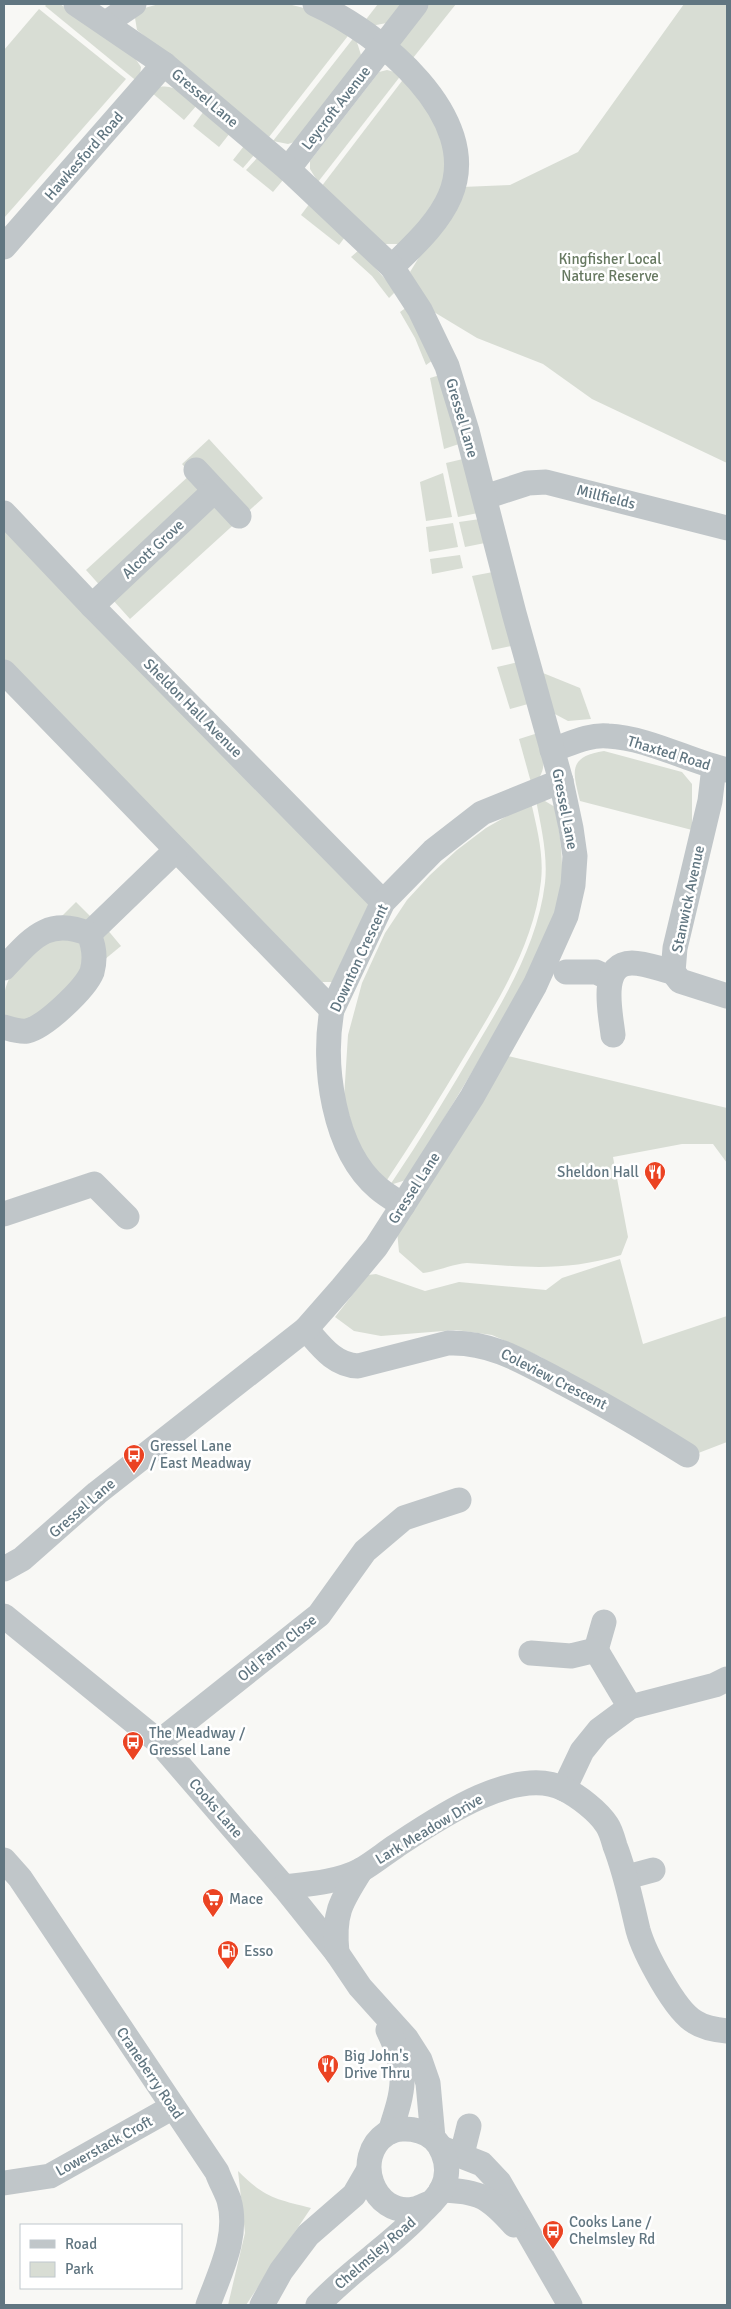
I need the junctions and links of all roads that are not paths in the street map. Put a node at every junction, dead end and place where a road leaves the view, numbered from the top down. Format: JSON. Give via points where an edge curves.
{"nodes":[{"id":1,"x":76,"y":4,"type":"edge"},
{"id":2,"x":134,"y":4,"type":"edge"},
{"id":3,"x":315,"y":4,"type":"edge"},
{"id":4,"x":416,"y":4,"type":"edge"},
{"id":5,"x":106,"y":23,"type":"junction"},
{"id":6,"x":384,"y":47,"type":"junction"},
{"id":7,"x":164,"y":64,"type":"junction"},
{"id":8,"x":288,"y":169,"type":"junction"},
{"id":9,"x":4,"y":247,"type":"edge"},
{"id":10,"x":392,"y":267,"type":"junction"},
{"id":11,"x":196,"y":470,"type":"dead end"},
{"id":12,"x":214,"y":491,"type":"junction"},
{"id":13,"x":485,"y":497,"type":"junction"},
{"id":14,"x":4,"y":513,"type":"edge"},
{"id":15,"x":239,"y":516,"type":"dead end"},
{"id":16,"x":727,"y":528,"type":"edge"},
{"id":17,"x":92,"y":606,"type":"junction"},
{"id":18,"x":4,"y":672,"type":"edge"},
{"id":19,"x":552,"y":750,"type":"junction"},
{"id":20,"x":720,"y":768,"type":"edge"},
{"id":21,"x":561,"y":781,"type":"junction"},
{"id":22,"x":176,"y":850,"type":"junction"},
{"id":23,"x":383,"y":902,"type":"junction"},
{"id":24,"x":88,"y":934,"type":"junction"},
{"id":25,"x":4,"y":968,"type":"edge"},
{"id":26,"x":566,"y":972,"type":"dead end"},
{"id":27,"x":674,"y":972,"type":"junction"},
{"id":28,"x":609,"y":978,"type":"junction"},
{"id":29,"x":727,"y":996,"type":"edge"},
{"id":30,"x":332,"y":1010,"type":"junction"},
{"id":31,"x":4,"y":1027,"type":"edge"},
{"id":32,"x":613,"y":1035,"type":"dead end"},
{"id":33,"x":403,"y":1205,"type":"junction"},
{"id":34,"x":4,"y":1214,"type":"edge"},
{"id":35,"x":127,"y":1217,"type":"dead end"},
{"id":36,"x":306,"y":1328,"type":"junction"},
{"id":37,"x":687,"y":1455,"type":"dead end"},
{"id":38,"x":459,"y":1500,"type":"dead end"},
{"id":39,"x":4,"y":1570,"type":"edge"},
{"id":40,"x":4,"y":1616,"type":"edge"},
{"id":41,"x":604,"y":1622,"type":"dead end"},
{"id":42,"x":596,"y":1650,"type":"junction"},
{"id":43,"x":531,"y":1653,"type":"dead end"},
{"id":44,"x":727,"y":1679,"type":"edge"},
{"id":45,"x":630,"y":1707,"type":"junction"},
{"id":46,"x":159,"y":1742,"type":"junction"},
{"id":47,"x":564,"y":1789,"type":"junction"},
{"id":48,"x":4,"y":1860,"type":"edge"},
{"id":49,"x":361,"y":1870,"type":"junction"},
{"id":50,"x":653,"y":1870,"type":"dead end"},
{"id":51,"x":627,"y":1877,"type":"junction"},
{"id":52,"x":284,"y":1887,"type":"junction"},
{"id":53,"x":337,"y":1953,"type":"junction"},
{"id":54,"x":378,"y":2008,"type":"junction"},
{"id":55,"x":727,"y":2032,"type":"edge"},
{"id":56,"x":173,"y":2107,"type":"junction"},
{"id":57,"x":469,"y":2126,"type":"dead end"},
{"id":58,"x":390,"y":2132,"type":"junction"},
{"id":59,"x":445,"y":2147,"type":"junction"},
{"id":60,"x":368,"y":2171,"type":"junction"},
{"id":61,"x":4,"y":2183,"type":"edge"},
{"id":62,"x":437,"y":2196,"type":"junction"},
{"id":63,"x":535,"y":2247,"type":"junction"},
{"id":64,"x":208,"y":2305,"type":"edge"},
{"id":65,"x":262,"y":2305,"type":"edge"},
{"id":66,"x":318,"y":2305,"type":"edge"},
{"id":67,"x":570,"y":2305,"type":"edge"}],
"edges":[{"from":1,"to":5,"type":"street","name":"Gressel Lane"},
{"from":2,"to":5,"type":"street"},
{"from":3,"to":6,"type":"street","via":[[337,14]]},
{"from":4,"to":6,"type":"street","name":"Leycroft Avenue"},
{"from":5,"to":7,"type":"street","name":"Gressel Lane"},
{"from":6,"to":8,"type":"street","name":"Leycroft Avenue"},
{"from":6,"to":10,"type":"street","via":[[408,68],[444,118],[455,142],[457,169],[450,196],[435,219],[425,234]]},
{"from":7,"to":8,"type":"street","name":"Gressel Lane"},
{"from":7,"to":9,"type":"street","name":"Hawkesford Road"},
{"from":8,"to":10,"type":"street","name":"Gressel Lane"},
{"from":10,"to":13,"type":"street","name":"Gressel Lane","via":[[420,310],[447,366]]},
{"from":11,"to":12,"type":"street"},
{"from":12,"to":15,"type":"street"},
{"from":12,"to":17,"type":"street","name":"Alcott Grove"},
{"from":13,"to":16,"type":"street","name":"Millfields","via":[[528,483],[546,482]]},
{"from":13,"to":19,"type":"street","name":"Gressel Lane"},
{"from":14,"to":17,"type":"street","name":"Sheldon Hall Avenue"},
{"from":17,"to":23,"type":"street","name":"Sheldon Hall Avenue"},
{"from":18,"to":22,"type":"street"},
{"from":19,"to":20,"type":"street","name":"Thaxted Road","via":[[584,738],[608,736],[639,741]]},
{"from":19,"to":21,"type":"street","name":"Gressel Lane"},
{"from":20,"to":27,"type":"street","name":"Stanwick Avenue","via":[[676,948]]},
{"from":21,"to":23,"type":"street","name":"Downton Crescent","via":[[482,813],[433,851]]},
{"from":21,"to":33,"type":"street","name":"Gressel Lane","via":[[575,856],[566,916],[526,1002],[472,1097]]},
{"from":22,"to":24,"type":"street"},
{"from":22,"to":30,"type":"street"},
{"from":23,"to":30,"type":"street","name":"Downton Crescent"},
{"from":24,"to":25,"type":"street","via":[[68,927],[40,933]]},
{"from":24,"to":31,"type":"street","via":[[94,959],[86,983],[42,1024],[24,1031]]},
{"from":26,"to":28,"type":"street","via":[[596,972]]},
{"from":27,"to":28,"type":"street","via":[[630,963],[617,969]]},
{"from":27,"to":29,"type":"street","name":"Stanwick Avenue","via":[[680,981]]},
{"from":28,"to":32,"type":"street"},
{"from":30,"to":33,"type":"street","name":"Downton Crescent","via":[[329,1075],[344,1138],[359,1166],[377,1188]]},
{"from":33,"to":36,"type":"street","name":"Gressel Lane","via":[[376,1247]]},
{"from":34,"to":35,"type":"street","via":[[94,1184]]},
{"from":36,"to":37,"type":"street","name":"Coleview Crescent","via":[[321,1347],[347,1366],[448,1343],[463,1342],[507,1353],[621,1413]]},
{"from":36,"to":39,"type":"street","name":"Gressel Lane","via":[[97,1493],[22,1559]]},
{"from":38,"to":46,"type":"street","name":"Old Farm Close","via":[[404,1518],[365,1552],[319,1615]]},
{"from":40,"to":46,"type":"street","name":"Cooks Lane"},
{"from":41,"to":42,"type":"street"},
{"from":42,"to":43,"type":"street","via":[[571,1656]]},
{"from":42,"to":45,"type":"street"},
{"from":44,"to":45,"type":"street"},
{"from":45,"to":47,"type":"street","via":[[599,1730],[582,1751]]},
{"from":46,"to":52,"type":"street","name":"Cooks Lane"},
{"from":47,"to":49,"type":"street","name":"Lark Meadow Drive","via":[[545,1782],[527,1781],[496,1790],[464,1805]]},
{"from":47,"to":51,"type":"street","name":"Lark Meadow Drive","via":[[598,1814],[607,1826]]},
{"from":48,"to":56,"type":"street","name":"Craneberry Road","via":[[20,1878]]},
{"from":49,"to":52,"type":"street","name":"Lark Meadow Drive","via":[[317,1883]]},
{"from":49,"to":53,"type":"street","name":"Lark Meadow Drive","via":[[338,1912],[335,1930]]},
{"from":50,"to":51,"type":"street"},
{"from":51,"to":55,"type":"street","name":"Lark Meadow Drive","via":[[639,1932],[678,2008],[694,2022]]},
{"from":52,"to":53,"type":"street","name":"Cooks Lane"},
{"from":53,"to":54,"type":"street","name":"Cooks Lane"},
{"from":54,"to":58,"type":"street","name":"Cooks Lane","via":[[397,2048],[404,2078],[402,2098]]},
{"from":54,"to":59,"type":"street","name":"Cooks Lane","via":[[406,2038],[420,2060]]},
{"from":56,"to":61,"type":"street","name":"Lowerstack Croft","via":[[50,2176]]},
{"from":56,"to":64,"type":"street","name":"Craneberry Road","via":[[216,2172],[229,2200],[232,2225],[228,2251]]},
{"from":57,"to":59,"type":"street"},
{"from":58,"to":59,"type":"street","via":[[416,2130]]},
{"from":58,"to":60,"type":"street","name":"Cooks Lane","via":[[373,2149]]},
{"from":59,"to":62,"type":"street","name":"Cooks Lane","via":[[447,2168]]},
{"from":59,"to":63,"type":"street","via":[[482,2164],[499,2182]]},
{"from":60,"to":62,"type":"street","via":[[375,2191],[398,2209],[414,2209]]},
{"from":60,"to":65,"type":"street","via":[[354,2195],[308,2235],[281,2271]]},
{"from":62,"to":63,"type":"street","via":[[467,2191],[483,2196],[498,2207]]},
{"from":62,"to":66,"type":"street","name":"Chelmsley Road","via":[[411,2224]]},
{"from":63,"to":67,"type":"street"}]}
